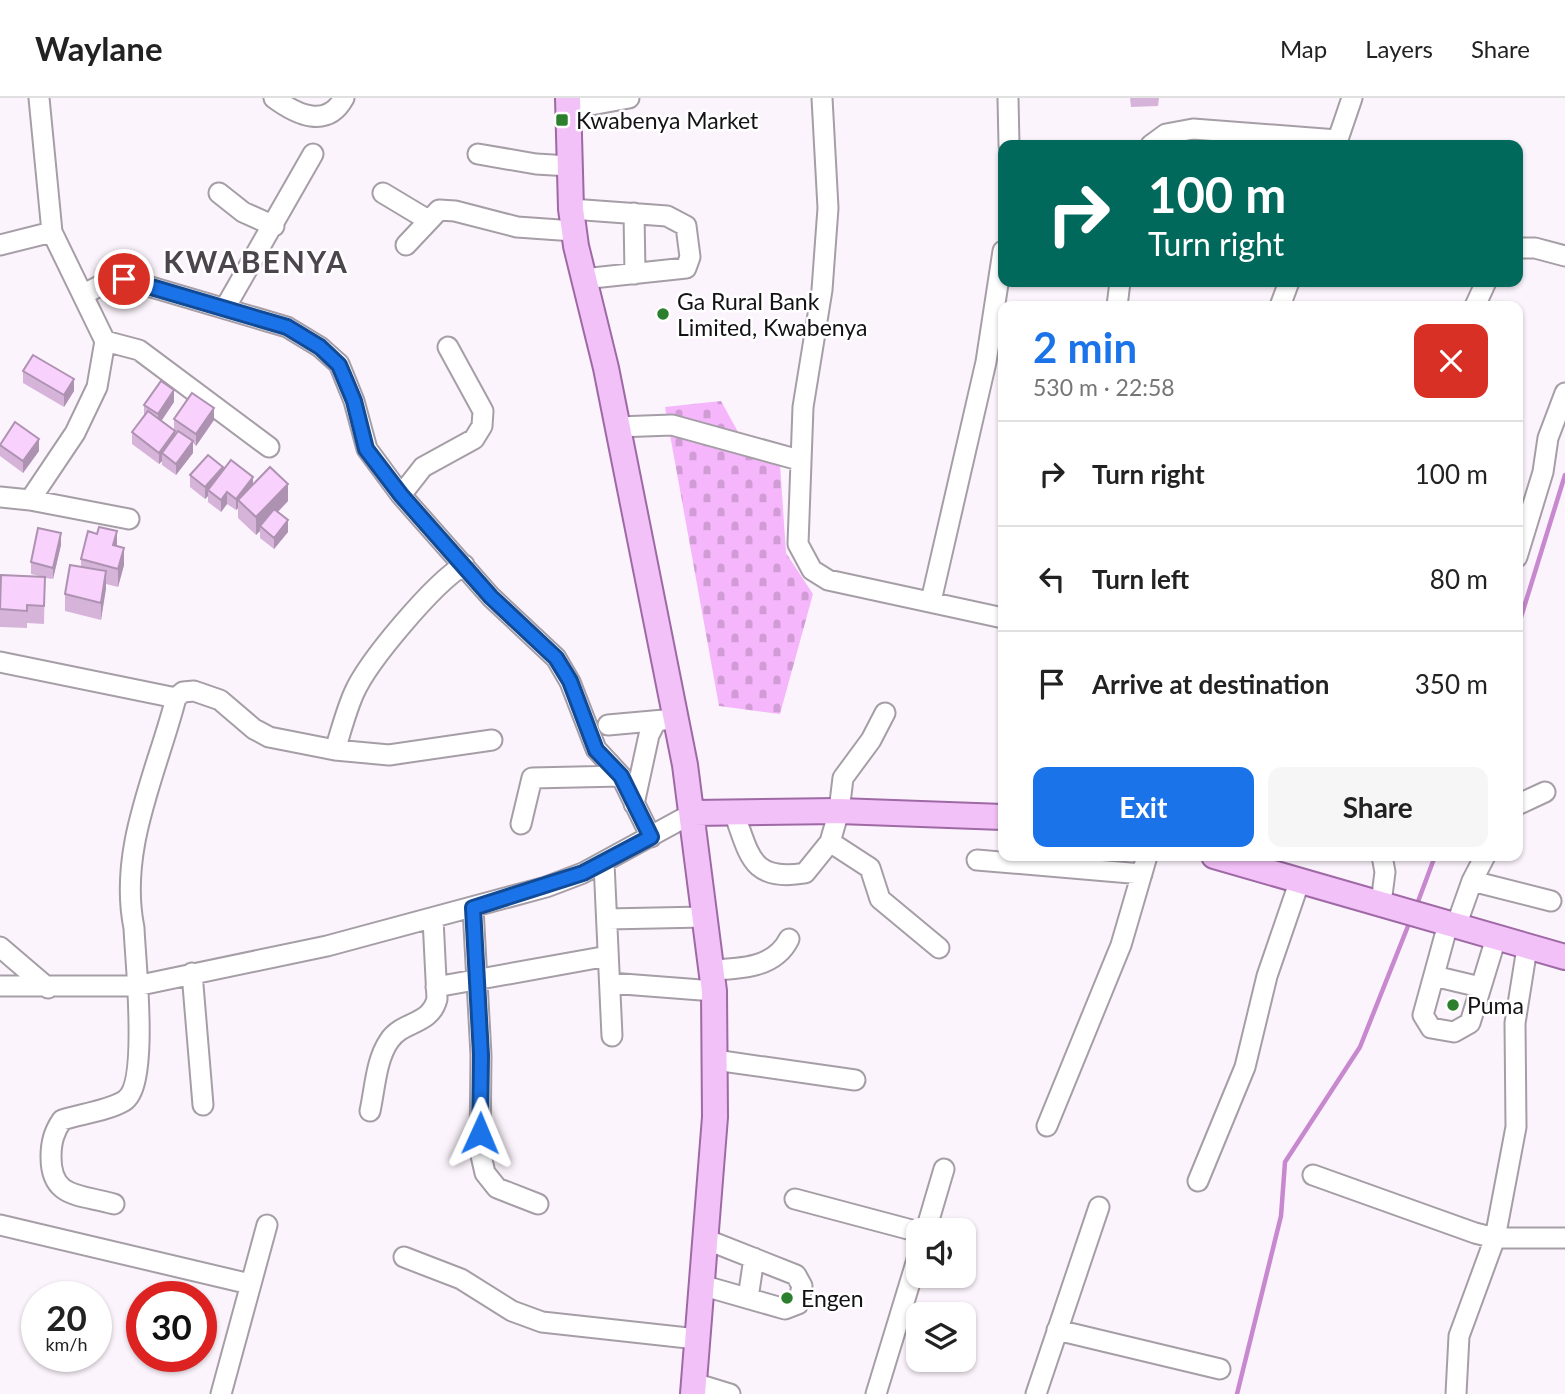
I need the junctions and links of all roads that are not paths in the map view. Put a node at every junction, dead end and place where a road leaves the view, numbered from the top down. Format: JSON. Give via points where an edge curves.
{"nodes":[{"id":1,"x":39,"y":98,"type":"edge"},
{"id":2,"x":274,"y":98,"type":"edge"},
{"id":3,"x":344,"y":98,"type":"edge"},
{"id":4,"x":629,"y":98,"type":"edge"},
{"id":5,"x":822,"y":98,"type":"edge"},
{"id":6,"x":1008,"y":98,"type":"edge"},
{"id":7,"x":1352,"y":98,"type":"edge"},
{"id":8,"x":569,"y":104,"type":"edge"},
{"id":9,"x":1009,"y":140,"type":"edge"},
{"id":10,"x":1158,"y":140,"type":"edge"},
{"id":11,"x":1305,"y":140,"type":"edge"},
{"id":12,"x":1337,"y":140,"type":"edge"},
{"id":13,"x":313,"y":154,"type":"dead end"},
{"id":14,"x":478,"y":154,"type":"dead end"},
{"id":15,"x":570,"y":166,"type":"junction"},
{"id":16,"x":219,"y":193,"type":"dead end"},
{"id":17,"x":383,"y":193,"type":"dead end"},
{"id":18,"x":634,"y":214,"type":"junction"},
{"id":19,"x":428,"y":220,"type":"junction"},
{"id":20,"x":573,"y":220,"type":"junction"},
{"id":21,"x":274,"y":226,"type":"junction"},
{"id":22,"x":52,"y":232,"type":"junction"},
{"id":23,"x":0,"y":245,"type":"edge"},
{"id":24,"x":407,"y":245,"type":"dead end"},
{"id":25,"x":1523,"y":248,"type":"edge"},
{"id":26,"x":1565,"y":256,"type":"edge"},
{"id":27,"x":635,"y":274,"type":"junction"},
{"id":28,"x":583,"y":279,"type":"junction"},
{"id":29,"x":998,"y":284,"type":"edge"},
{"id":30,"x":84,"y":294,"type":"junction"},
{"id":31,"x":225,"y":308,"type":"junction"},
{"id":32,"x":105,"y":341,"type":"junction"},
{"id":33,"x":448,"y":347,"type":"dead end"},
{"id":34,"x":1565,"y":393,"type":"edge"},
{"id":35,"x":617,"y":427,"type":"junction"},
{"id":36,"x":269,"y":447,"type":"dead end"},
{"id":37,"x":799,"y":460,"type":"junction"},
{"id":38,"x":401,"y":495,"type":"junction"},
{"id":39,"x":0,"y":497,"type":"edge"},
{"id":40,"x":30,"y":500,"type":"junction"},
{"id":41,"x":130,"y":519,"type":"dead end"},
{"id":42,"x":1523,"y":537,"type":"edge"},
{"id":43,"x":464,"y":565,"type":"junction"},
{"id":44,"x":930,"y":601,"type":"junction"},
{"id":45,"x":998,"y":617,"type":"edge"},
{"id":46,"x":0,"y":662,"type":"edge"},
{"id":47,"x":176,"y":698,"type":"junction"},
{"id":48,"x":885,"y":713,"type":"dead end"},
{"id":49,"x":666,"y":720,"type":"junction"},
{"id":50,"x":608,"y":725,"type":"dead end"},
{"id":51,"x":492,"y":740,"type":"dead end"},
{"id":52,"x":335,"y":750,"type":"junction"},
{"id":53,"x":621,"y":776,"type":"junction"},
{"id":54,"x":1545,"y":792,"type":"dead end"},
{"id":55,"x":1523,"y":802,"type":"edge"},
{"id":56,"x":634,"y":804,"type":"junction"},
{"id":57,"x":839,"y":811,"type":"junction"},
{"id":58,"x":693,"y":813,"type":"junction"},
{"id":59,"x":734,"y":813,"type":"junction"},
{"id":60,"x":998,"y":817,"type":"edge"},
{"id":61,"x":521,"y":824,"type":"dead end"},
{"id":62,"x":651,"y":837,"type":"junction"},
{"id":63,"x":830,"y":842,"type":"junction"},
{"id":64,"x":977,"y":860,"type":"dead end"},
{"id":65,"x":998,"y":861,"type":"edge"},
{"id":66,"x":1010,"y":861,"type":"edge"},
{"id":67,"x":1232,"y":861,"type":"edge"},
{"id":68,"x":1386,"y":861,"type":"edge"},
{"id":69,"x":1482,"y":861,"type":"edge"},
{"id":70,"x":604,"y":863,"type":"junction"},
{"id":71,"x":1144,"y":865,"type":"edge"},
{"id":72,"x":1300,"y":880,"type":"junction"},
{"id":73,"x":1472,"y":881,"type":"junction"},
{"id":74,"x":1551,"y":901,"type":"dead end"},
{"id":75,"x":1387,"y":905,"type":"junction"},
{"id":76,"x":473,"y":908,"type":"junction"},
{"id":77,"x":704,"y":917,"type":"junction"},
{"id":78,"x":433,"y":919,"type":"junction"},
{"id":79,"x":607,"y":919,"type":"junction"},
{"id":80,"x":1445,"y":923,"type":"junction"},
{"id":81,"x":1496,"y":938,"type":"junction"},
{"id":82,"x":789,"y":939,"type":"dead end"},
{"id":83,"x":0,"y":947,"type":"edge"},
{"id":84,"x":939,"y":948,"type":"dead end"},
{"id":85,"x":1527,"y":948,"type":"junction"},
{"id":86,"x":1564,"y":954,"type":"edge"},
{"id":87,"x":608,"y":956,"type":"junction"},
{"id":88,"x":192,"y":973,"type":"junction"},
{"id":89,"x":1434,"y":976,"type":"junction"},
{"id":90,"x":712,"y":980,"type":"junction"},
{"id":91,"x":477,"y":981,"type":"junction"},
{"id":92,"x":610,"y":983,"type":"junction"},
{"id":93,"x":0,"y":986,"type":"edge"},
{"id":94,"x":136,"y":986,"type":"junction"},
{"id":95,"x":436,"y":987,"type":"junction"},
{"id":96,"x":1480,"y":987,"type":"junction"},
{"id":97,"x":48,"y":988,"type":"junction"},
{"id":98,"x":612,"y":1036,"type":"dead end"},
{"id":99,"x":715,"y":1060,"type":"junction"},
{"id":100,"x":855,"y":1080,"type":"dead end"},
{"id":101,"x":203,"y":1105,"type":"dead end"},
{"id":102,"x":370,"y":1111,"type":"dead end"},
{"id":103,"x":1047,"y":1126,"type":"dead end"},
{"id":104,"x":944,"y":1169,"type":"dead end"},
{"id":105,"x":1313,"y":1175,"type":"dead end"},
{"id":106,"x":1198,"y":1181,"type":"dead end"},
{"id":107,"x":795,"y":1199,"type":"dead end"},
{"id":108,"x":114,"y":1203,"type":"dead end"},
{"id":109,"x":538,"y":1204,"type":"dead end"},
{"id":110,"x":1099,"y":1207,"type":"dead end"},
{"id":111,"x":930,"y":1218,"type":"edge"},
{"id":112,"x":0,"y":1225,"type":"edge"},
{"id":113,"x":267,"y":1225,"type":"dead end"},
{"id":114,"x":906,"y":1229,"type":"edge"},
{"id":115,"x":1495,"y":1238,"type":"junction"},
{"id":116,"x":1565,"y":1238,"type":"edge"},
{"id":117,"x":705,"y":1239,"type":"junction"},
{"id":118,"x":404,"y":1257,"type":"dead end"},
{"id":119,"x":754,"y":1258,"type":"junction"},
{"id":120,"x":250,"y":1284,"type":"junction"},
{"id":121,"x":701,"y":1285,"type":"junction"},
{"id":122,"x":909,"y":1288,"type":"edge"},
{"id":123,"x":748,"y":1298,"type":"junction"},
{"id":124,"x":1057,"y":1330,"type":"junction"},
{"id":125,"x":696,"y":1339,"type":"junction"},
{"id":126,"x":1220,"y":1369,"type":"dead end"},
{"id":127,"x":694,"y":1389,"type":"edge"},
{"id":128,"x":221,"y":1394,"type":"edge"},
{"id":129,"x":730,"y":1394,"type":"edge"},
{"id":130,"x":876,"y":1394,"type":"edge"},
{"id":131,"x":1036,"y":1394,"type":"edge"},
{"id":132,"x":1456,"y":1394,"type":"edge"}],
"edges":[{"from":1,"to":22,"type":"street"},
{"from":2,"to":3,"type":"street","via":[[300,114],[321,117],[335,112]]},
{"from":4,"to":8,"type":"street"},
{"from":5,"to":37,"type":"street","via":[[828,208]]},
{"from":6,"to":9,"type":"street"},
{"from":7,"to":12,"type":"street"},
{"from":8,"to":15,"type":"main road"},
{"from":10,"to":11,"type":"street","via":[[1193,129]]},
{"from":13,"to":21,"type":"street"},
{"from":14,"to":15,"type":"street"},
{"from":15,"to":20,"type":"main road"},
{"from":16,"to":21,"type":"street","via":[[243,212]]},
{"from":17,"to":19,"type":"street"},
{"from":18,"to":20,"type":"street"},
{"from":18,"to":27,"type":"street"},
{"from":18,"to":27,"type":"street","via":[[667,216],[684,223],[690,257],[681,270]]},
{"from":19,"to":20,"type":"street","via":[[445,210],[517,227]]},
{"from":19,"to":24,"type":"street"},
{"from":20,"to":28,"type":"main road"},
{"from":21,"to":31,"type":"street"},
{"from":22,"to":23,"type":"street"},
{"from":22,"to":30,"type":"street"},
{"from":25,"to":26,"type":"street"},
{"from":27,"to":28,"type":"street"},
{"from":28,"to":35,"type":"main road"},
{"from":29,"to":44,"type":"street","via":[[986,362]]},
{"from":30,"to":31,"type":"street","via":[[113,279],[124,279]]},
{"from":30,"to":32,"type":"street"},
{"from":31,"to":38,"type":"street","via":[[295,330],[339,365],[366,449]]},
{"from":32,"to":36,"type":"street","via":[[139,350]]},
{"from":32,"to":40,"type":"street","via":[[97,387],[75,433]]},
{"from":33,"to":38,"type":"street","via":[[482,411],[482,426],[474,439],[423,467]]},
{"from":34,"to":42,"type":"street","via":[[1548,438]]},
{"from":35,"to":37,"type":"street","via":[[672,425]]},
{"from":35,"to":49,"type":"main road"},
{"from":37,"to":44,"type":"street","via":[[798,544],[812,570],[854,587]]},
{"from":38,"to":43,"type":"street"},
{"from":39,"to":40,"type":"street"},
{"from":40,"to":41,"type":"street"},
{"from":43,"to":52,"type":"street","via":[[440,582],[376,658],[355,691]]},
{"from":43,"to":53,"type":"street","via":[[556,658],[570,681],[596,750]]},
{"from":44,"to":45,"type":"street"},
{"from":46,"to":47,"type":"street"},
{"from":47,"to":52,"type":"street","via":[[183,692],[210,695],[269,737]]},
{"from":47,"to":94,"type":"street","via":[[133,846],[130,909]]},
{"from":48,"to":57,"type":"street","via":[[843,778]]},
{"from":49,"to":50,"type":"street"},
{"from":49,"to":56,"type":"street","via":[[649,735]]},
{"from":49,"to":58,"type":"main road"},
{"from":51,"to":52,"type":"street","via":[[389,755]]},
{"from":53,"to":56,"type":"street"},
{"from":53,"to":61,"type":"street","via":[[532,778]]},
{"from":54,"to":55,"type":"street"},
{"from":56,"to":62,"type":"street"},
{"from":57,"to":59,"type":"main road"},
{"from":57,"to":60,"type":"main road"},
{"from":57,"to":63,"type":"street"},
{"from":58,"to":59,"type":"main road"},
{"from":58,"to":62,"type":"street"},
{"from":58,"to":77,"type":"main road"},
{"from":59,"to":63,"type":"street","via":[[751,860],[764,872],[781,877],[805,873]]},
{"from":62,"to":70,"type":"street"},
{"from":63,"to":84,"type":"street","via":[[870,869],[880,899]]},
{"from":64,"to":65,"type":"street"},
{"from":66,"to":71,"type":"street"},
{"from":67,"to":72,"type":"main road"},
{"from":68,"to":75,"type":"street"},
{"from":69,"to":73,"type":"street"},
{"from":70,"to":76,"type":"street","via":[[546,887]]},
{"from":70,"to":79,"type":"street"},
{"from":71,"to":103,"type":"street","via":[[1121,945]]},
{"from":72,"to":75,"type":"main road"},
{"from":72,"to":106,"type":"street","via":[[1267,976],[1245,1068]]},
{"from":73,"to":74,"type":"street"},
{"from":73,"to":80,"type":"street"},
{"from":75,"to":80,"type":"main road"},
{"from":76,"to":78,"type":"street"},
{"from":76,"to":91,"type":"street"},
{"from":77,"to":79,"type":"street"},
{"from":77,"to":90,"type":"main road"},
{"from":78,"to":88,"type":"street"},
{"from":78,"to":95,"type":"street"},
{"from":79,"to":87,"type":"street"},
{"from":80,"to":81,"type":"main road"},
{"from":80,"to":89,"type":"street"},
{"from":81,"to":85,"type":"main road"},
{"from":81,"to":96,"type":"street"},
{"from":82,"to":90,"type":"street","via":[[782,953],[767,961]]},
{"from":83,"to":97,"type":"street"},
{"from":85,"to":86,"type":"main road"},
{"from":85,"to":115,"type":"street","via":[[1515,1023],[1516,1127]]},
{"from":87,"to":91,"type":"street"},
{"from":87,"to":92,"type":"street"},
{"from":88,"to":94,"type":"street"},
{"from":88,"to":101,"type":"street"},
{"from":89,"to":96,"type":"street"},
{"from":89,"to":96,"type":"street","via":[[1423,1015],[1431,1028],[1462,1030],[1470,1023]]},
{"from":90,"to":92,"type":"street"},
{"from":90,"to":99,"type":"main road"},
{"from":91,"to":95,"type":"street"},
{"from":91,"to":109,"type":"street","via":[[480,1151],[485,1173],[497,1188]]},
{"from":92,"to":98,"type":"street"},
{"from":93,"to":97,"type":"street"},
{"from":94,"to":97,"type":"street"},
{"from":94,"to":108,"type":"street","via":[[139,1061],[133,1092],[124,1101],[62,1120],[51,1144],[51,1177],[57,1185]]},
{"from":95,"to":102,"type":"street","via":[[434,1010],[389,1040]]},
{"from":99,"to":100,"type":"street"},
{"from":99,"to":117,"type":"main road"},
{"from":104,"to":111,"type":"street"},
{"from":105,"to":115,"type":"street"},
{"from":107,"to":114,"type":"street"},
{"from":110,"to":124,"type":"street"},
{"from":112,"to":120,"type":"street"},
{"from":113,"to":120,"type":"street"},
{"from":115,"to":116,"type":"street"},
{"from":115,"to":132,"type":"street","via":[[1459,1336]]},
{"from":117,"to":119,"type":"street"},
{"from":117,"to":121,"type":"main road"},
{"from":118,"to":125,"type":"street","via":[[461,1279],[512,1311],[542,1322]]},
{"from":119,"to":123,"type":"street"},
{"from":119,"to":123,"type":"street","via":[[796,1275],[802,1286],[793,1308]]},
{"from":120,"to":128,"type":"street"},
{"from":121,"to":123,"type":"street"},
{"from":121,"to":125,"type":"main road"},
{"from":122,"to":130,"type":"street"},
{"from":124,"to":126,"type":"street"},
{"from":124,"to":131,"type":"street"},
{"from":125,"to":127,"type":"main road"},
{"from":127,"to":129,"type":"street"}]}
